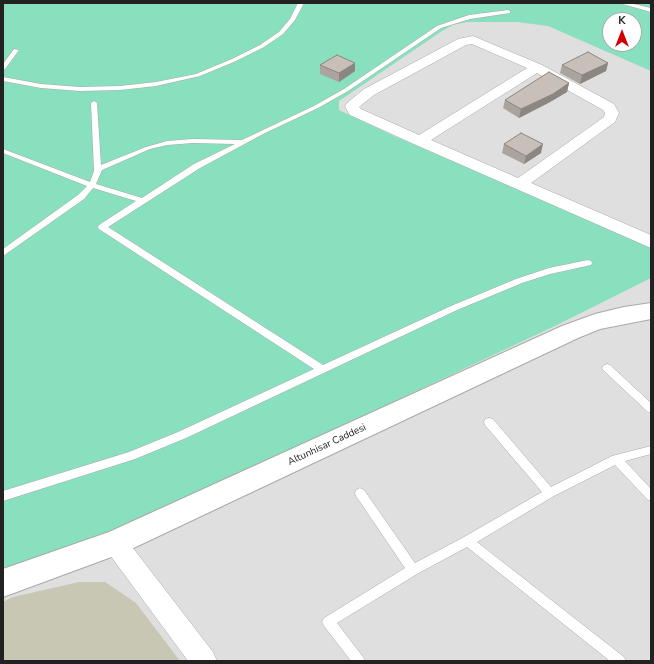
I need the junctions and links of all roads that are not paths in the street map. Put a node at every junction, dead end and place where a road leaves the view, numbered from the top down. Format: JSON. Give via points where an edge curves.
{"nodes":[{"id":1,"x":301,"y":3,"type":"edge"},
{"id":2,"x":622,"y":3,"type":"edge"},
{"id":3,"x":651,"y":10,"type":"edge"},
{"id":4,"x":508,"y":12,"type":"dead end"},
{"id":5,"x":16,"y":50,"type":"dead end"},
{"id":6,"x":3,"y":68,"type":"edge"},
{"id":7,"x":537,"y":68,"type":"junction"},
{"id":8,"x":3,"y":79,"type":"edge"},
{"id":9,"x":94,"y":103,"type":"dead end"},
{"id":10,"x":419,"y":140,"type":"junction"},
{"id":11,"x":244,"y":142,"type":"junction"},
{"id":12,"x":3,"y":151,"type":"edge"},
{"id":13,"x":98,"y":169,"type":"junction"},
{"id":14,"x":520,"y":184,"type":"junction"},
{"id":15,"x":92,"y":185,"type":"junction"},
{"id":16,"x":143,"y":201,"type":"junction"},
{"id":17,"x":651,"y":242,"type":"edge"},
{"id":18,"x":3,"y":253,"type":"edge"},
{"id":19,"x":588,"y":263,"type":"dead end"},
{"id":20,"x":651,"y":311,"type":"edge"},
{"id":21,"x":607,"y":368,"type":"dead end"},
{"id":22,"x":321,"y":369,"type":"junction"},
{"id":23,"x":651,"y":409,"type":"edge"},
{"id":24,"x":488,"y":422,"type":"dead end"},
{"id":25,"x":651,"y":450,"type":"edge"},
{"id":26,"x":616,"y":459,"type":"junction"},
{"id":27,"x":360,"y":493,"type":"dead end"},
{"id":28,"x":550,"y":493,"type":"junction"},
{"id":29,"x":3,"y":496,"type":"edge"},
{"id":30,"x":651,"y":496,"type":"edge"},
{"id":31,"x":468,"y":541,"type":"junction"},
{"id":32,"x":115,"y":544,"type":"junction"},
{"id":33,"x":413,"y":570,"type":"junction"},
{"id":34,"x":3,"y":583,"type":"edge"},
{"id":35,"x":204,"y":661,"type":"edge"},
{"id":36,"x":359,"y":661,"type":"edge"},
{"id":37,"x":620,"y":661,"type":"edge"}],
"edges":[{"from":1,"to":8,"type":"lane","via":[[292,20],[262,46],[198,75],[156,84],[80,89],[41,86]]},
{"from":2,"to":3,"type":"lane"},
{"from":4,"to":11,"type":"lane","via":[[469,18],[439,27],[346,90]]},
{"from":5,"to":6,"type":"lane"},
{"from":7,"to":10,"type":"street"},
{"from":7,"to":10,"type":"street","via":[[478,40],[468,40],[369,92],[352,106],[355,112]]},
{"from":7,"to":14,"type":"street","via":[[599,101],[609,107],[612,113],[606,123]]},
{"from":9,"to":13,"type":"lane"},
{"from":10,"to":14,"type":"street"},
{"from":11,"to":13,"type":"lane","via":[[167,143],[148,148]]},
{"from":11,"to":16,"type":"lane","via":[[197,166]]},
{"from":12,"to":15,"type":"lane"},
{"from":13,"to":15,"type":"lane"},
{"from":14,"to":17,"type":"street"},
{"from":15,"to":16,"type":"lane"},
{"from":15,"to":18,"type":"lane","via":[[81,197]]},
{"from":16,"to":22,"type":"lane","via":[[102,227]]},
{"from":19,"to":22,"type":"lane","via":[[548,271],[518,281]]},
{"from":20,"to":32,"type":"street","name":"Altunhisar Caddesi","via":[[624,314],[570,332]]},
{"from":21,"to":23,"type":"lane"},
{"from":22,"to":29,"type":"lane","via":[[182,435],[131,456]]},
{"from":24,"to":28,"type":"lane"},
{"from":25,"to":26,"type":"lane"},
{"from":26,"to":28,"type":"lane"},
{"from":26,"to":30,"type":"lane"},
{"from":27,"to":33,"type":"lane"},
{"from":28,"to":31,"type":"lane"},
{"from":31,"to":33,"type":"lane"},
{"from":31,"to":37,"type":"lane"},
{"from":32,"to":34,"type":"street","name":"Altunhisar Caddesi"},
{"from":32,"to":35,"type":"street"},
{"from":33,"to":36,"type":"lane","via":[[328,622]]}]}
